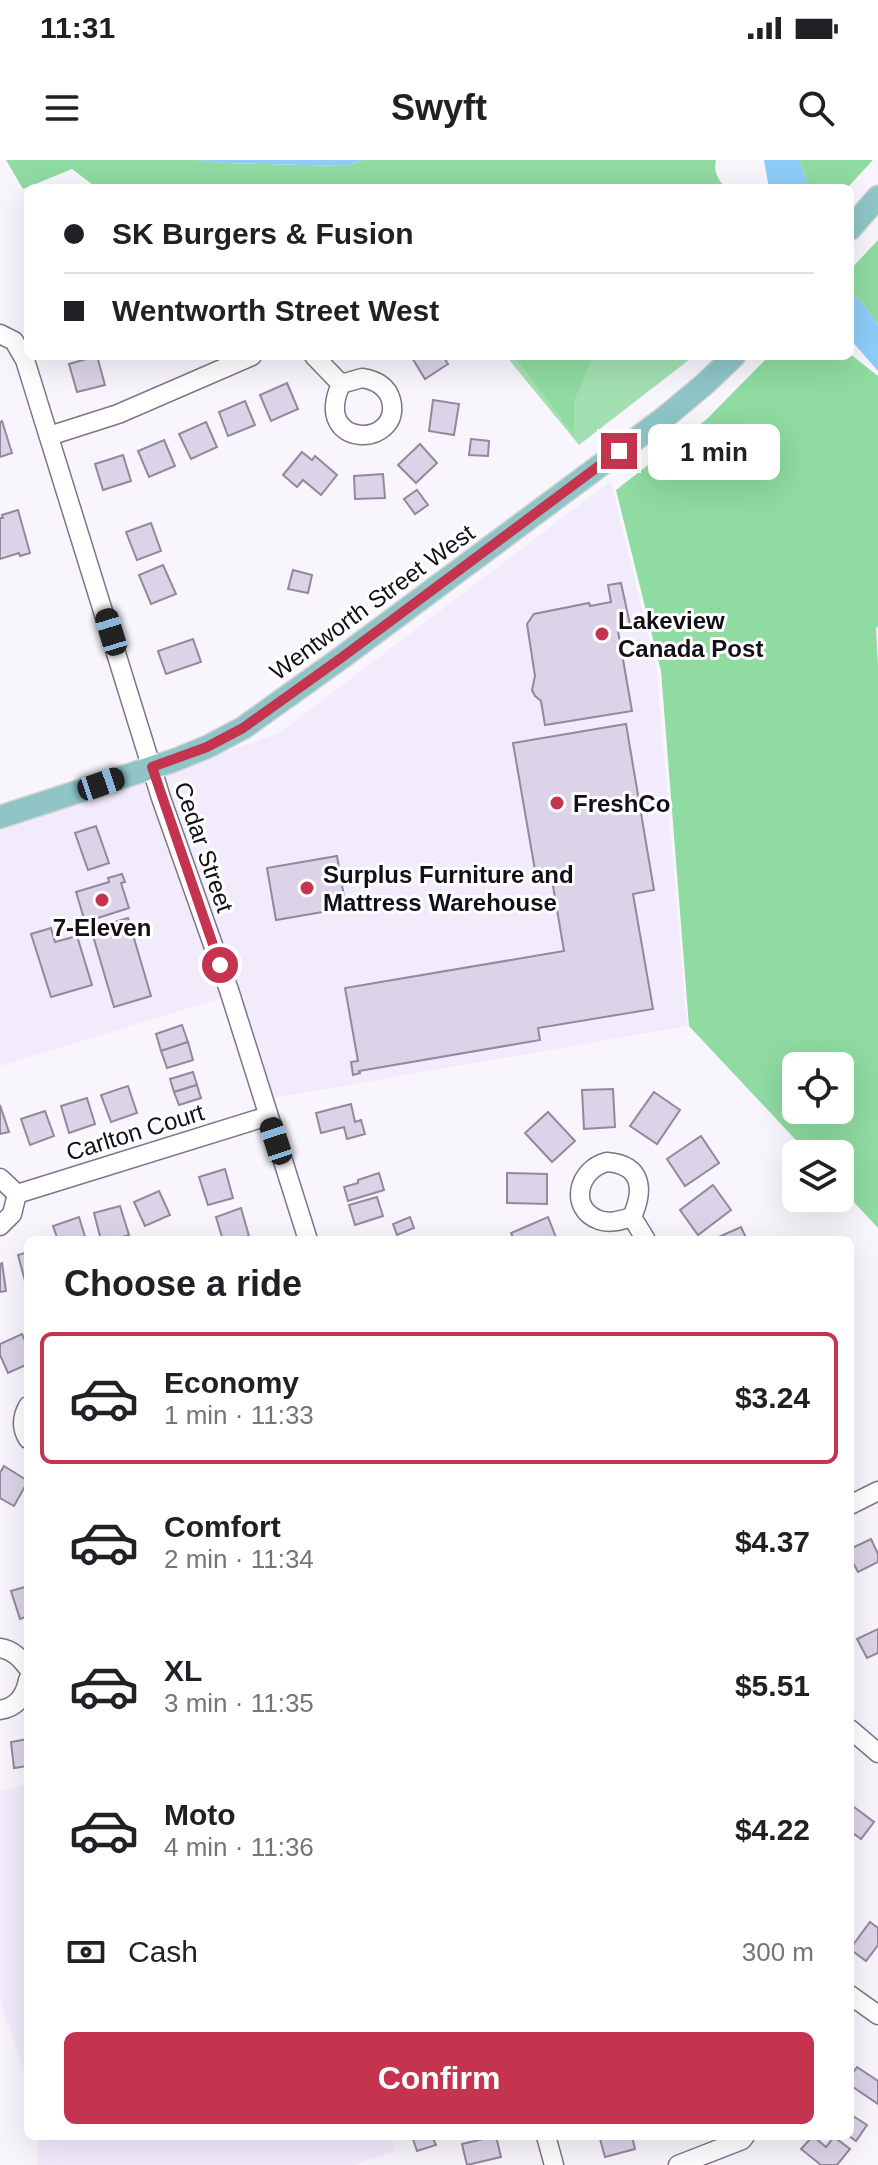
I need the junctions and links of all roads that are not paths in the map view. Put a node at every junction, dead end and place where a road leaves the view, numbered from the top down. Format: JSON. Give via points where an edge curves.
{"nodes":[{"id":1,"x":4,"y":335,"type":"edge"},
{"id":2,"x":24,"y":356,"type":"edge"},
{"id":3,"x":25,"y":360,"type":"edge"},
{"id":4,"x":243,"y":360,"type":"edge"},
{"id":5,"x":318,"y":360,"type":"edge"},
{"id":6,"x":729,"y":360,"type":"edge"},
{"id":7,"x":341,"y":384,"type":"dead end"},
{"id":8,"x":49,"y":436,"type":"junction"},
{"id":9,"x":152,"y":767,"type":"junction"},
{"id":10,"x":0,"y":817,"type":"edge"},
{"id":11,"x":268,"y":1116,"type":"junction"},
{"id":12,"x":0,"y":1178,"type":"edge"},
{"id":13,"x":17,"y":1194,"type":"junction"},
{"id":14,"x":632,"y":1217,"type":"dead end"},
{"id":15,"x":0,"y":1226,"type":"edge"},
{"id":16,"x":307,"y":1236,"type":"edge"},
{"id":17,"x":644,"y":1236,"type":"edge"},
{"id":18,"x":878,"y":1491,"type":"edge"},
{"id":19,"x":854,"y":1503,"type":"edge"},
{"id":20,"x":0,"y":1648,"type":"edge"},
{"id":21,"x":24,"y":1663,"type":"edge"},
{"id":22,"x":24,"y":1692,"type":"edge"},
{"id":23,"x":0,"y":1710,"type":"edge"},
{"id":24,"x":854,"y":1732,"type":"edge"},
{"id":25,"x":878,"y":1753,"type":"edge"},
{"id":26,"x":854,"y":1998,"type":"edge"},
{"id":27,"x":878,"y":2015,"type":"edge"},
{"id":28,"x":547,"y":2140,"type":"edge"},
{"id":29,"x":742,"y":2140,"type":"edge"},
{"id":30,"x":554,"y":2165,"type":"edge"},
{"id":31,"x":678,"y":2165,"type":"edge"}],
"edges":[{"from":1,"to":2,"type":"street","name":"Cedar Street"},
{"from":3,"to":8,"type":"street","name":"Cedar Street"},
{"from":4,"to":8,"type":"street","via":[[129,410]]},
{"from":5,"to":7,"type":"street"},
{"from":6,"to":9,"type":"main road","name":"Wentworth Street West","via":[[664,418],[277,705],[207,747]]},
{"from":8,"to":9,"type":"street","name":"Cedar Street"},
{"from":9,"to":10,"type":"main road","name":"Wentworth Street West"},
{"from":9,"to":11,"type":"street","name":"Cedar Street"},
{"from":11,"to":13,"type":"street","name":"Carlton Court"},
{"from":11,"to":16,"type":"street","name":"Cedar Street"},
{"from":12,"to":13,"type":"street"},
{"from":13,"to":15,"type":"street","via":[[12,1214]]},
{"from":14,"to":17,"type":"street"},
{"from":18,"to":19,"type":"street"},
{"from":20,"to":21,"type":"street"},
{"from":22,"to":23,"type":"street","via":[[14,1705]]},
{"from":24,"to":25,"type":"street"},
{"from":26,"to":27,"type":"street"},
{"from":28,"to":30,"type":"street"},
{"from":29,"to":31,"type":"street"}]}
